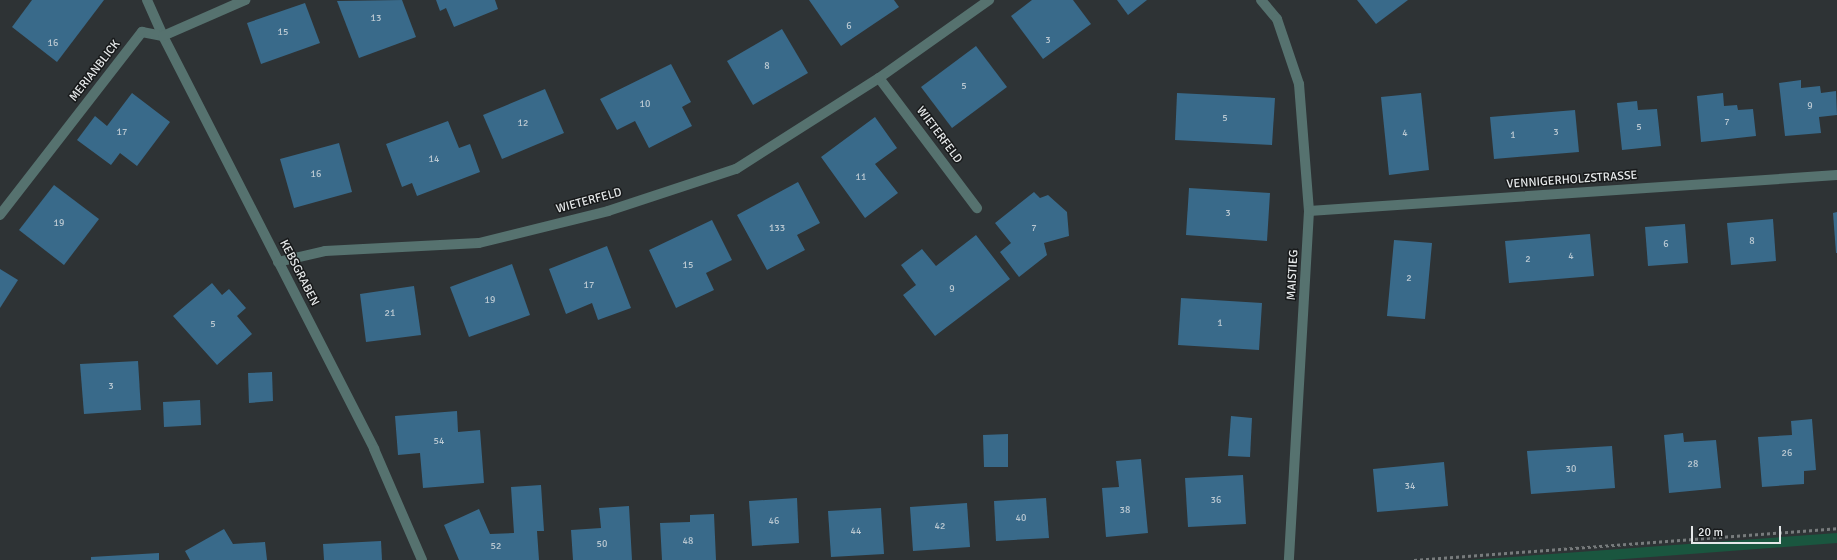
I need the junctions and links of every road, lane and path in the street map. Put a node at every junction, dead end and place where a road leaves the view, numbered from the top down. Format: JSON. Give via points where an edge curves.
{"nodes":[{"id":1,"x":147,"y":0,"type":"edge"},
{"id":2,"x":245,"y":0,"type":"edge"},
{"id":3,"x":990,"y":0,"type":"edge"},
{"id":4,"x":1261,"y":0,"type":"edge"},
{"id":5,"x":163,"y":36,"type":"junction"},
{"id":6,"x":879,"y":78,"type":"junction"},
{"id":7,"x":1837,"y":175,"type":"edge"},
{"id":8,"x":977,"y":208,"type":"dead end"},
{"id":9,"x":1309,"y":211,"type":"junction"},
{"id":10,"x":0,"y":214,"type":"edge"},
{"id":11,"x":278,"y":262,"type":"junction"},
{"id":12,"x":1837,"y":528,"type":"edge"},
{"id":13,"x":422,"y":560,"type":"edge"},
{"id":14,"x":1289,"y":560,"type":"edge"},
{"id":15,"x":1414,"y":560,"type":"edge"}],
"edges":[{"from":1,"to":5,"type":"street","name":"KEBSGRABEN"},
{"from":2,"to":5,"type":"street"},
{"from":3,"to":6,"type":"street","name":"WIETERFELD"},
{"from":4,"to":9,"type":"street","name":"MAISTIEG","via":[[1277,19],[1299,84]]},
{"from":5,"to":10,"type":"street","name":"MERIANBLICK","via":[[142,32]]},
{"from":5,"to":11,"type":"street","name":"KEBSGRABEN"},
{"from":6,"to":8,"type":"street","name":"WIETERFELD"},
{"from":6,"to":11,"type":"street","name":"WIETERFELD","via":[[736,169],[608,211],[479,243],[325,251]]},
{"from":7,"to":9,"type":"street","name":"VENNIGERHOLZSTRASSE"},
{"from":9,"to":14,"type":"street","name":"MAISTIEG"},
{"from":11,"to":13,"type":"street","name":"KEBSGRABEN","via":[[374,450]]},
{"from":12,"to":15,"type":"path"}]}
